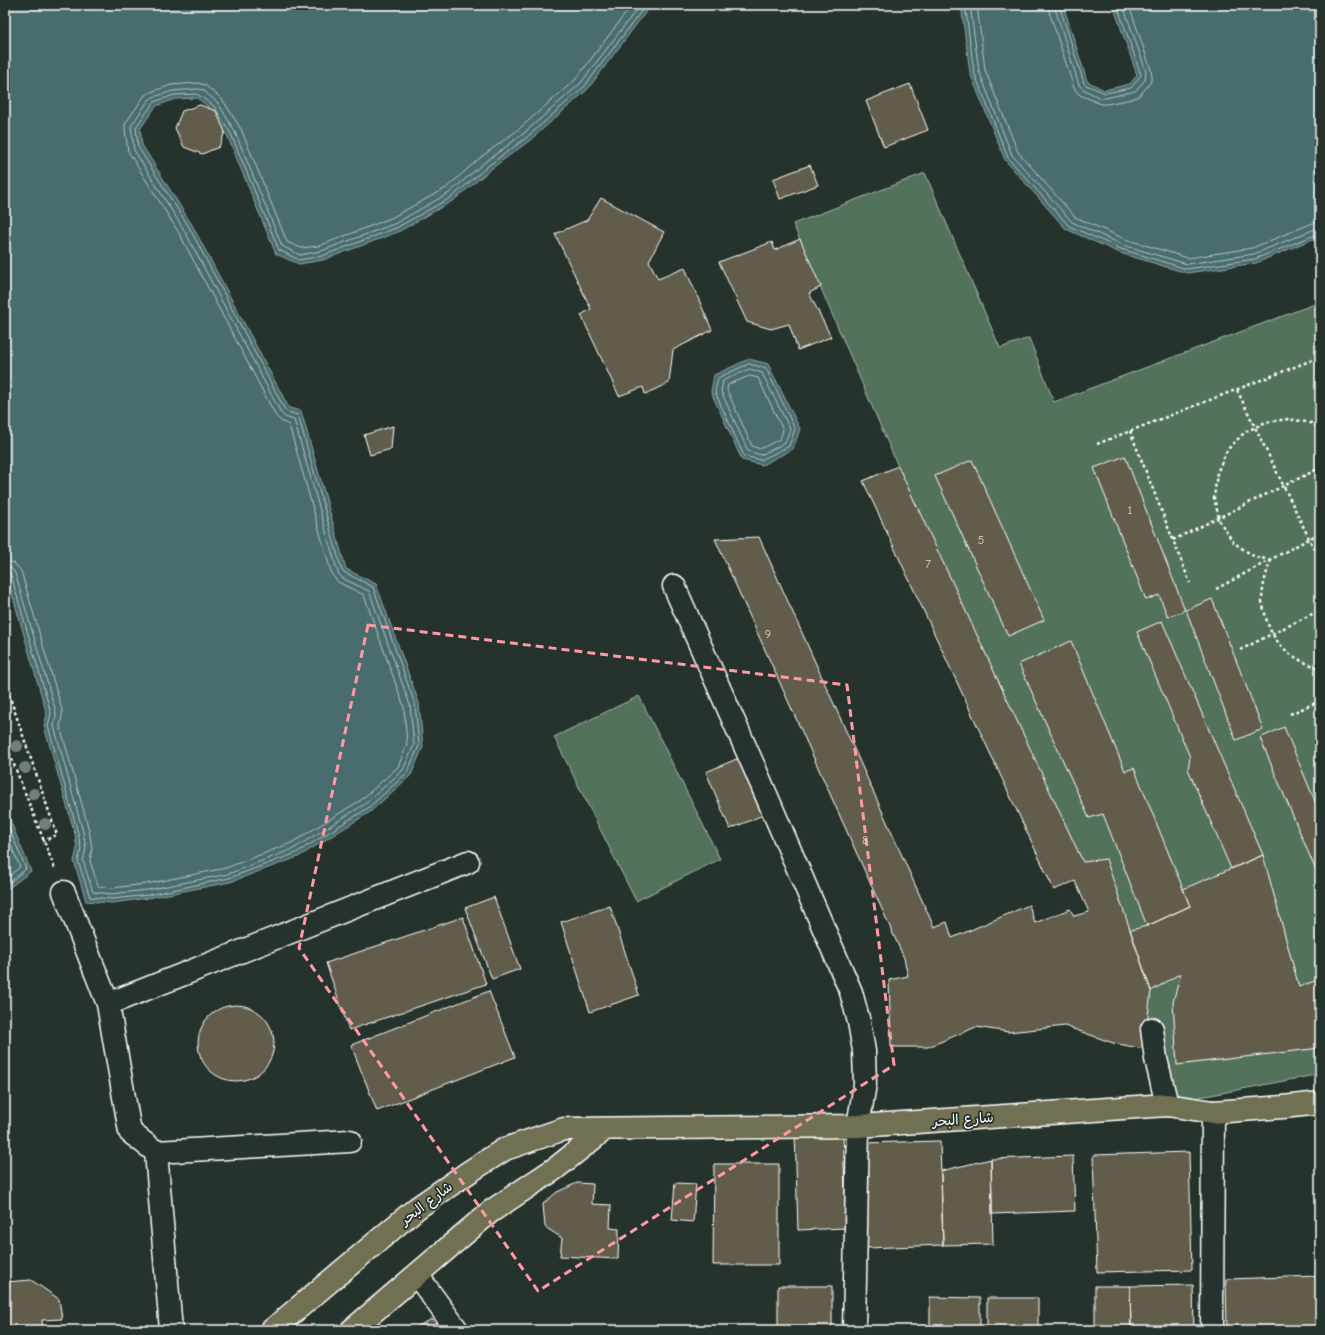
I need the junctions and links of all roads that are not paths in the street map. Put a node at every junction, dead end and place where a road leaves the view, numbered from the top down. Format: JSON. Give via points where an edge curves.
{"nodes":[{"id":1,"x":674,"y":586,"type":"dead end"},
{"id":2,"x":468,"y":862,"type":"dead end"},
{"id":3,"x":64,"y":892,"type":"road end"},
{"id":4,"x":108,"y":1004,"type":"junction"},
{"id":5,"x":1152,"y":1029,"type":"dead end"},
{"id":6,"x":1320,"y":1103,"type":"edge"},
{"id":7,"x":1167,"y":1105,"type":"junction"},
{"id":8,"x":1213,"y":1112,"type":"junction"},
{"id":9,"x":858,"y":1126,"type":"junction"},
{"id":10,"x":605,"y":1129,"type":"junction"},
{"id":11,"x":350,"y":1142,"type":"dead end"},
{"id":12,"x":156,"y":1152,"type":"junction"},
{"id":13,"x":417,"y":1275,"type":"junction"},
{"id":14,"x":171,"y":1330,"type":"edge"},
{"id":15,"x":272,"y":1330,"type":"edge"},
{"id":16,"x":352,"y":1330,"type":"edge"},
{"id":17,"x":457,"y":1330,"type":"edge"},
{"id":18,"x":854,"y":1330,"type":"edge"},
{"id":19,"x":1212,"y":1330,"type":"edge"}],
"edges":[{"from":1,"to":9,"type":"street","via":[[851,992],[864,1051],[865,1084]]},
{"from":2,"to":4,"type":"street"},
{"from":3,"to":4,"type":"street"},
{"from":4,"to":12,"type":"street","via":[[130,1132]]},
{"from":5,"to":7,"type":"street"},
{"from":6,"to":8,"type":"main road","name":"شارع البحر"},
{"from":7,"to":8,"type":"main road","name":"شارع البحر"},
{"from":7,"to":9,"type":"main road","name":"شارع البحر"},
{"from":8,"to":19,"type":"street"},
{"from":9,"to":10,"type":"main road","name":"شارع البحر"},
{"from":9,"to":18,"type":"street"},
{"from":10,"to":13,"type":"main road","via":[[556,1168],[490,1212]]},
{"from":10,"to":15,"type":"main road","name":"شارع البحر","via":[[564,1129],[506,1149],[417,1208]]},
{"from":11,"to":12,"type":"street"},
{"from":12,"to":14,"type":"street"},
{"from":13,"to":16,"type":"main road"},
{"from":13,"to":17,"type":"street"}]}
